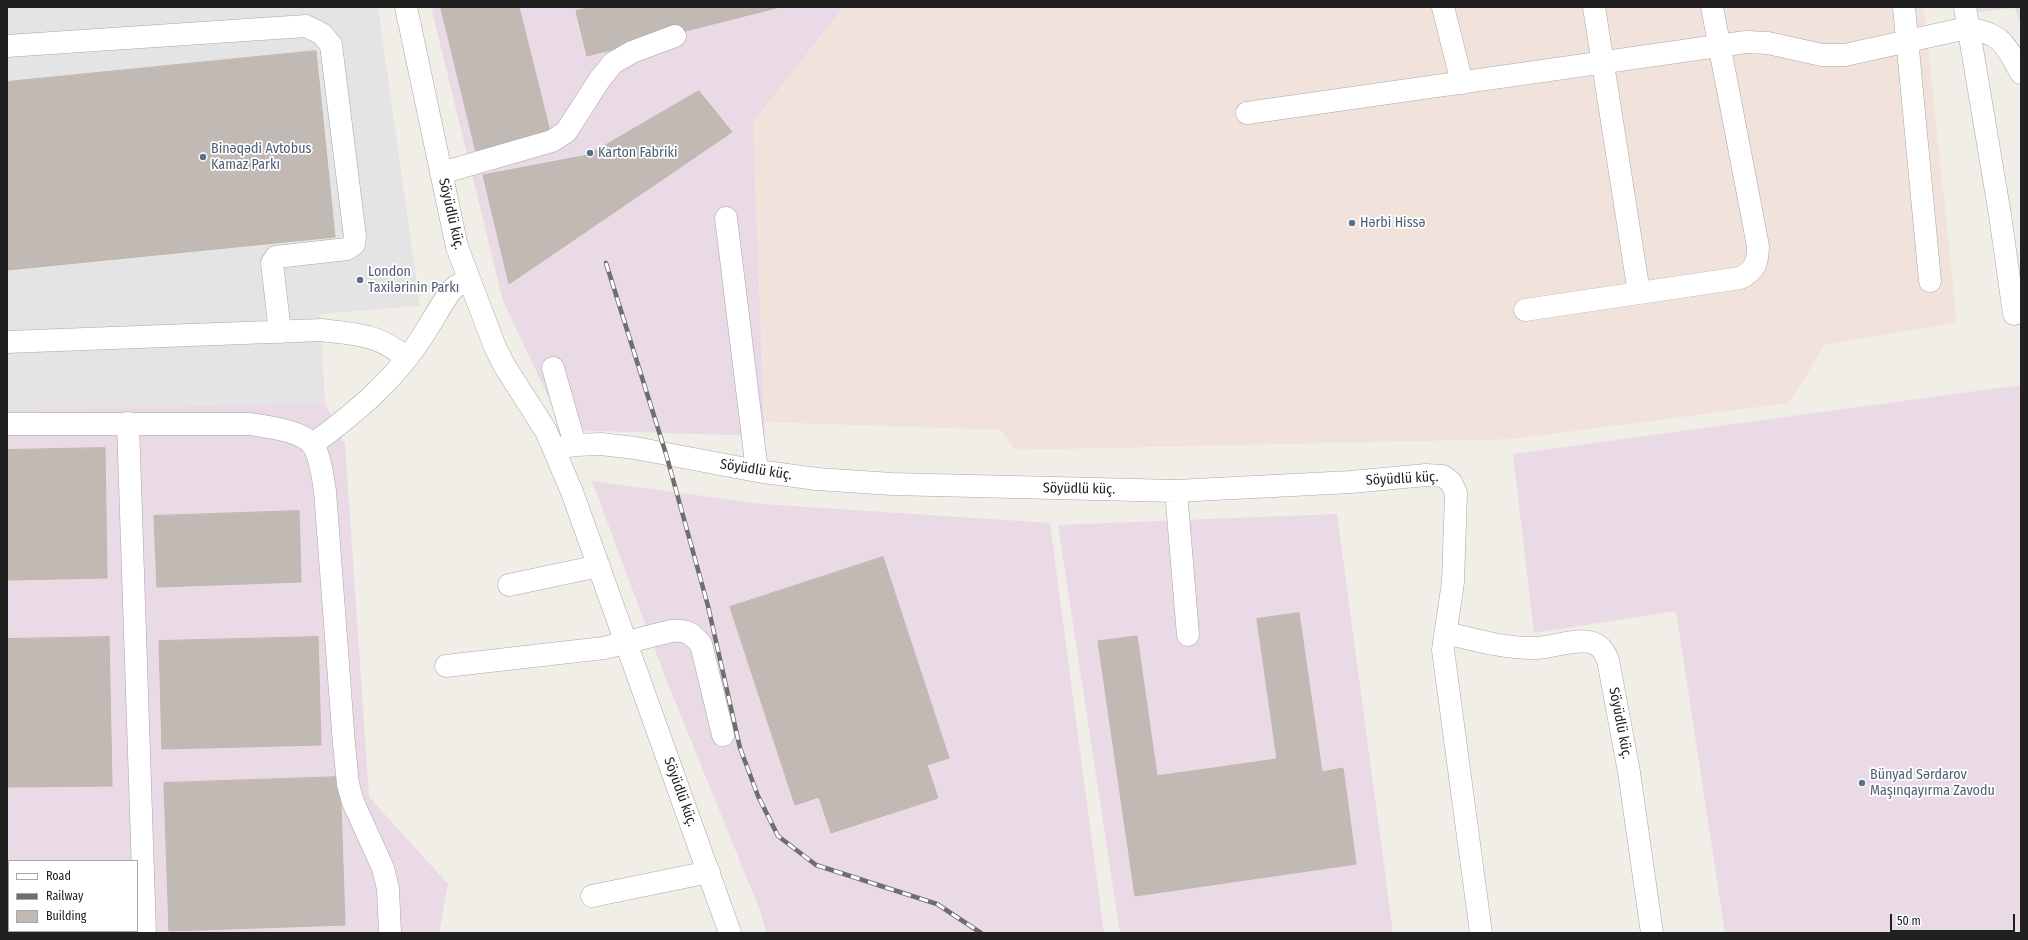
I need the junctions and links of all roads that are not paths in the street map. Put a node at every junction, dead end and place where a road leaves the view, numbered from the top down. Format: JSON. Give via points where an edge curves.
{"nodes":[{"id":1,"x":406,"y":7,"type":"edge"},
{"id":2,"x":1443,"y":7,"type":"edge"},
{"id":3,"x":1594,"y":7,"type":"edge"},
{"id":4,"x":1712,"y":7,"type":"edge"},
{"id":5,"x":1904,"y":7,"type":"edge"},
{"id":6,"x":1966,"y":17,"type":"edge"},
{"id":7,"x":675,"y":36,"type":"dead end"},
{"id":8,"x":1908,"y":39,"type":"junction"},
{"id":9,"x":1719,"y":45,"type":"junction"},
{"id":10,"x":7,"y":46,"type":"edge"},
{"id":11,"x":1602,"y":62,"type":"junction"},
{"id":12,"x":2021,"y":73,"type":"edge"},
{"id":13,"x":1462,"y":83,"type":"junction"},
{"id":14,"x":1247,"y":113,"type":"dead end"},
{"id":15,"x":441,"y":173,"type":"junction"},
{"id":16,"x":726,"y":218,"type":"dead end"},
{"id":17,"x":469,"y":279,"type":"junction"},
{"id":18,"x":1930,"y":281,"type":"dead end"},
{"id":19,"x":1639,"y":293,"type":"junction"},
{"id":20,"x":1525,"y":310,"type":"dead end"},
{"id":21,"x":2014,"y":314,"type":"dead end"},
{"id":22,"x":280,"y":332,"type":"junction"},
{"id":23,"x":7,"y":342,"type":"edge"},
{"id":24,"x":406,"y":358,"type":"junction"},
{"id":25,"x":552,"y":368,"type":"dead end"},
{"id":26,"x":128,"y":423,"type":"junction"},
{"id":27,"x":7,"y":424,"type":"edge"},
{"id":28,"x":312,"y":444,"type":"junction"},
{"id":29,"x":565,"y":447,"type":"junction"},
{"id":30,"x":757,"y":471,"type":"junction"},
{"id":31,"x":1176,"y":491,"type":"junction"},
{"id":32,"x":599,"y":566,"type":"junction"},
{"id":33,"x":509,"y":585,"type":"dead end"},
{"id":34,"x":1446,"y":633,"type":"junction"},
{"id":35,"x":1188,"y":635,"type":"dead end"},
{"id":36,"x":628,"y":643,"type":"junction"},
{"id":37,"x":446,"y":666,"type":"dead end"},
{"id":38,"x":723,"y":735,"type":"dead end"},
{"id":39,"x":709,"y":872,"type":"junction"},
{"id":40,"x":592,"y":896,"type":"dead end"},
{"id":41,"x":145,"y":933,"type":"edge"},
{"id":42,"x":390,"y":933,"type":"edge"},
{"id":43,"x":730,"y":933,"type":"edge"},
{"id":44,"x":1481,"y":933,"type":"edge"},
{"id":45,"x":1652,"y":933,"type":"edge"}],
"edges":[{"from":1,"to":15,"type":"street","name":"Söyüdlü küç."},
{"from":2,"to":13,"type":"street"},
{"from":3,"to":11,"type":"street"},
{"from":4,"to":9,"type":"street"},
{"from":5,"to":8,"type":"street"},
{"from":6,"to":8,"type":"street"},
{"from":6,"to":12,"type":"street","via":[[2004,43]]},
{"from":6,"to":21,"type":"street"},
{"from":7,"to":15,"type":"street","via":[[632,52],[613,63],[566,132],[552,141]]},
{"from":8,"to":9,"type":"street","via":[[1845,55],[1822,55],[1768,43]]},
{"from":8,"to":18,"type":"street"},
{"from":9,"to":11,"type":"street"},
{"from":9,"to":19,"type":"street","via":[[1758,246],[1758,260],[1750,273],[1740,278]]},
{"from":10,"to":22,"type":"street","via":[[306,26],[322,34],[331,45],[355,237],[354,244],[347,249],[273,259]]},
{"from":11,"to":13,"type":"street"},
{"from":11,"to":19,"type":"street"},
{"from":13,"to":14,"type":"street"},
{"from":15,"to":17,"type":"street","name":"Söyüdlü küç.","via":[[457,247]]},
{"from":16,"to":30,"type":"street"},
{"from":17,"to":24,"type":"street","via":[[450,292]]},
{"from":17,"to":29,"type":"street","name":"Söyüdlü küç.","via":[[504,365]]},
{"from":19,"to":20,"type":"street"},
{"from":22,"to":23,"type":"street"},
{"from":22,"to":24,"type":"street","via":[[322,330],[371,336],[392,346]]},
{"from":24,"to":28,"type":"street","via":[[354,413]]},
{"from":25,"to":29,"type":"street"},
{"from":26,"to":27,"type":"street"},
{"from":26,"to":28,"type":"street","via":[[250,424],[288,432]]},
{"from":26,"to":41,"type":"street"},
{"from":28,"to":42,"type":"street","via":[[325,491],[348,784],[353,802],[383,868],[388,889]]},
{"from":29,"to":30,"type":"street","name":"Söyüdlü küç.","via":[[601,444],[635,448]]},
{"from":29,"to":32,"type":"street","name":"Söyüdlü küç."},
{"from":30,"to":31,"type":"street","name":"Söyüdlü küç.","via":[[817,479],[892,484]]},
{"from":31,"to":34,"type":"street","name":"Söyüdlü küç.","via":[[1443,476],[1451,482],[1456,493],[1453,582]]},
{"from":31,"to":35,"type":"street"},
{"from":32,"to":33,"type":"street"},
{"from":32,"to":36,"type":"street","name":"Söyüdlü küç."},
{"from":34,"to":44,"type":"street","name":"Söyüdlü küç.","via":[[1443,650],[1445,668]]},
{"from":34,"to":45,"type":"street","name":"Söyüdlü küç.","via":[[1519,647],[1538,648],[1571,642],[1589,642],[1603,650],[1608,660],[1629,772]]},
{"from":36,"to":37,"type":"street"},
{"from":36,"to":38,"type":"street","via":[[671,631],[682,630],[691,633],[701,644]]},
{"from":36,"to":39,"type":"street","name":"Söyüdlü küç."},
{"from":39,"to":40,"type":"street"},
{"from":39,"to":43,"type":"street","name":"Söyüdlü küç."}]}
